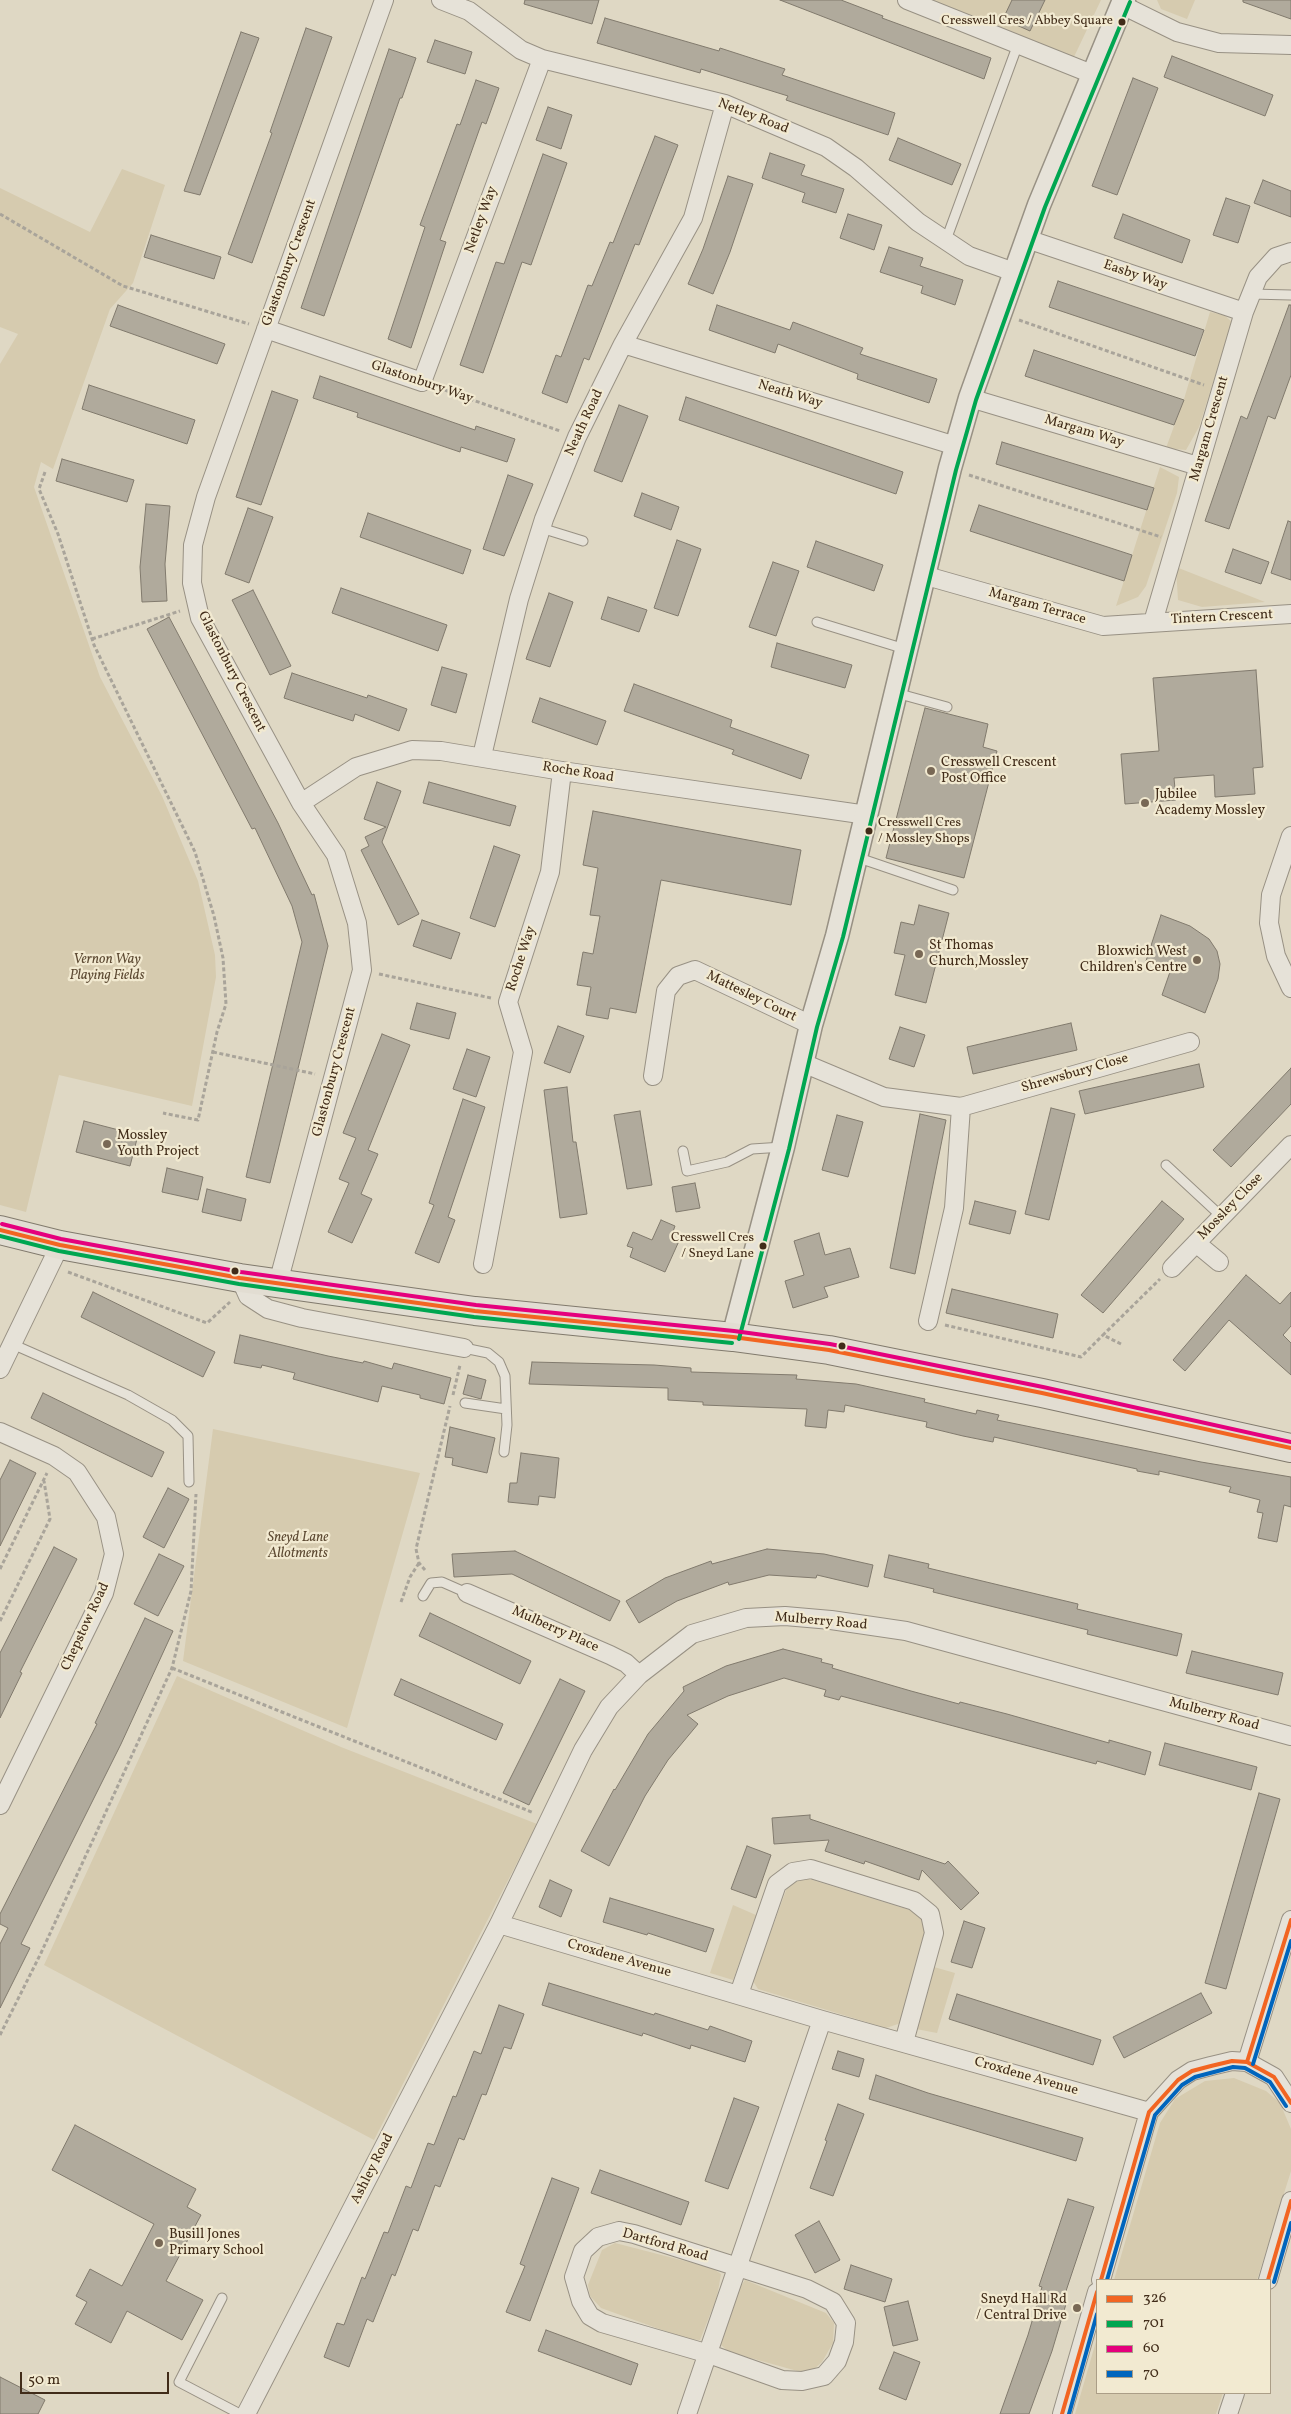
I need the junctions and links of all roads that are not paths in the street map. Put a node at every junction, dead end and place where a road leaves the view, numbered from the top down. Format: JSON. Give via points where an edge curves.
{"nodes":[{"id":1,"x":384,"y":0,"type":"edge"},
{"id":2,"x":441,"y":0,"type":"edge"},
{"id":3,"x":907,"y":0,"type":"edge"},
{"id":4,"x":1123,"y":3,"type":"edge"},
{"id":5,"x":1018,"y":44,"type":"junction"},
{"id":6,"x":1291,"y":45,"type":"edge"},
{"id":7,"x":542,"y":58,"type":"junction"},
{"id":8,"x":1092,"y":74,"type":"junction"},
{"id":9,"x":725,"y":104,"type":"junction"},
{"id":10,"x":1027,"y":239,"type":"junction"},
{"id":11,"x":946,"y":240,"type":"junction"},
{"id":12,"x":1291,"y":252,"type":"edge"},
{"id":13,"x":1014,"y":272,"type":"junction"},
{"id":14,"x":1251,"y":294,"type":"junction"},
{"id":15,"x":1291,"y":295,"type":"edge"},
{"id":16,"x":1244,"y":312,"type":"junction"},
{"id":17,"x":266,"y":329,"type":"junction"},
{"id":18,"x":623,"y":344,"type":"junction"},
{"id":19,"x":422,"y":382,"type":"joint"},
{"id":20,"x":970,"y":398,"type":"junction"},
{"id":21,"x":956,"y":446,"type":"junction"},
{"id":22,"x":1198,"y":466,"type":"junction"},
{"id":23,"x":541,"y":528,"type":"junction"},
{"id":24,"x":583,"y":541,"type":"dead end"},
{"id":25,"x":924,"y":575,"type":"junction"},
{"id":26,"x":1291,"y":614,"type":"edge"},
{"id":27,"x":817,"y":622,"type":"dead end"},
{"id":28,"x":1153,"y":622,"type":"junction"},
{"id":29,"x":906,"y":649,"type":"junction"},
{"id":30,"x":896,"y":693,"type":"junction"},
{"id":31,"x":947,"y":707,"type":"dead end"},
{"id":32,"x":482,"y":756,"type":"junction"},
{"id":33,"x":562,"y":771,"type":"junction"},
{"id":34,"x":301,"y":803,"type":"junction"},
{"id":35,"x":867,"y":815,"type":"junction"},
{"id":36,"x":1291,"y":836,"type":"edge"},
{"id":37,"x":856,"y":856,"type":"junction"},
{"id":38,"x":953,"y":890,"type":"dead end"},
{"id":39,"x":1291,"y":988,"type":"edge"},
{"id":40,"x":811,"y":1025,"type":"junction"},
{"id":41,"x":1190,"y":1042,"type":"dead end"},
{"id":42,"x":803,"y":1063,"type":"junction"},
{"id":43,"x":653,"y":1076,"type":"dead end"},
{"id":44,"x":961,"y":1107,"type":"junction"},
{"id":45,"x":1291,"y":1145,"type":"edge"},
{"id":46,"x":783,"y":1147,"type":"junction"},
{"id":47,"x":683,"y":1151,"type":"dead end"},
{"id":48,"x":1166,"y":1165,"type":"dead end"},
{"id":49,"x":1222,"y":1217,"type":"junction"},
{"id":50,"x":0,"y":1230,"type":"edge"},
{"id":51,"x":1196,"y":1243,"type":"junction"},
{"id":52,"x":55,"y":1255,"type":"junction"},
{"id":53,"x":1219,"y":1262,"type":"dead end"},
{"id":54,"x":483,"y":1265,"type":"dead end"},
{"id":55,"x":1172,"y":1268,"type":"road end"},
{"id":56,"x":278,"y":1283,"type":"junction"},
{"id":57,"x":244,"y":1287,"type":"junction"},
{"id":58,"x":926,"y":1309,"type":"road end"},
{"id":59,"x":733,"y":1337,"type":"junction"},
{"id":60,"x":12,"y":1344,"type":"junction"},
{"id":61,"x":464,"y":1348,"type":"joint"},
{"id":62,"x":0,"y":1370,"type":"edge"},
{"id":63,"x":465,"y":1403,"type":"dead end"},
{"id":64,"x":506,"y":1409,"type":"junction"},
{"id":65,"x":0,"y":1432,"type":"edge"},
{"id":66,"x":1291,"y":1448,"type":"edge"},
{"id":67,"x":504,"y":1452,"type":"dead end"},
{"id":68,"x":189,"y":1482,"type":"road end"},
{"id":69,"x":467,"y":1593,"type":"joint"},
{"id":70,"x":423,"y":1596,"type":"dead end"},
{"id":71,"x":639,"y":1675,"type":"junction"},
{"id":72,"x":1291,"y":1736,"type":"edge"},
{"id":73,"x":0,"y":1805,"type":"edge"},
{"id":74,"x":1291,"y":1920,"type":"edge"},
{"id":75,"x":499,"y":1924,"type":"junction"},
{"id":76,"x":739,"y":1994,"type":"junction"},
{"id":77,"x":822,"y":2020,"type":"junction"},
{"id":78,"x":904,"y":2042,"type":"junction"},
{"id":79,"x":1247,"y":2062,"type":"junction"},
{"id":80,"x":1291,"y":2102,"type":"edge"},
{"id":81,"x":1149,"y":2112,"type":"junction"},
{"id":82,"x":1291,"y":2201,"type":"edge"},
{"id":83,"x":738,"y":2268,"type":"junction"},
{"id":84,"x":1101,"y":2279,"type":"edge"},
{"id":85,"x":1268,"y":2279,"type":"edge"},
{"id":86,"x":1096,"y":2295,"type":"edge"},
{"id":87,"x":222,"y":2298,"type":"dead end"},
{"id":88,"x":709,"y":2354,"type":"junction"},
{"id":89,"x":1234,"y":2394,"type":"edge"},
{"id":90,"x":240,"y":2414,"type":"edge"},
{"id":91,"x":246,"y":2414,"type":"edge"},
{"id":92,"x":688,"y":2414,"type":"edge"},
{"id":93,"x":1062,"y":2414,"type":"edge"},
{"id":94,"x":1228,"y":2414,"type":"edge"}],
"edges":[{"from":1,"to":17,"type":"street","name":"Glastonbury Crescent"},
{"from":2,"to":7,"type":"street","name":"Netley Road","via":[[469,11],[521,50]]},
{"from":3,"to":5,"type":"street"},
{"from":4,"to":6,"type":"street","via":[[1177,32],[1219,43]]},
{"from":4,"to":8,"type":"street"},
{"from":5,"to":8,"type":"street"},
{"from":5,"to":11,"type":"lane"},
{"from":7,"to":9,"type":"street","name":"Netley Road"},
{"from":7,"to":19,"type":"street","name":"Netley Way"},
{"from":8,"to":10,"type":"street"},
{"from":9,"to":11,"type":"street","name":"Netley Road","via":[[826,147],[856,168],[918,222]]},
{"from":9,"to":18,"type":"street","name":"Neath Road","via":[[693,218]]},
{"from":10,"to":13,"type":"street"},
{"from":10,"to":16,"type":"street","name":"Easby Way"},
{"from":11,"to":13,"type":"street","name":"Netley Road","via":[[970,256]]},
{"from":12,"to":14,"type":"street","name":"Margam Crescent","via":[[1276,257],[1258,277]]},
{"from":13,"to":20,"type":"street"},
{"from":14,"to":15,"type":"lane"},
{"from":14,"to":16,"type":"street","name":"Margam Crescent"},
{"from":16,"to":22,"type":"street","name":"Margam Crescent"},
{"from":17,"to":19,"type":"street","name":"Glastonbury Way"},
{"from":17,"to":34,"type":"street","name":"Glastonbury Crescent","via":[[206,497],[193,545],[192,583],[200,618]]},
{"from":18,"to":21,"type":"street","name":"Neath Way"},
{"from":18,"to":23,"type":"street","name":"Neath Road","via":[[577,436]]},
{"from":20,"to":21,"type":"street"},
{"from":20,"to":22,"type":"street","name":"Margam Way"},
{"from":21,"to":25,"type":"street"},
{"from":22,"to":28,"type":"street","name":"Margam Crescent"},
{"from":23,"to":24,"type":"lane"},
{"from":23,"to":32,"type":"street","name":"Neath Road","via":[[519,599]]},
{"from":25,"to":28,"type":"street","name":"Margam Terrace","via":[[1103,626]]},
{"from":25,"to":29,"type":"street"},
{"from":26,"to":28,"type":"street","name":"Tintern Crescent"},
{"from":27,"to":29,"type":"lane"},
{"from":29,"to":30,"type":"street"},
{"from":30,"to":31,"type":"lane"},
{"from":30,"to":35,"type":"street"},
{"from":32,"to":33,"type":"street","name":"Roche Road"},
{"from":32,"to":34,"type":"street","name":"Roche Road","via":[[422,750],[390,755],[356,767]]},
{"from":33,"to":35,"type":"street","name":"Roche Road"},
{"from":33,"to":54,"type":"street","name":"Roche Way","via":[[550,872],[508,1002],[523,1052]]},
{"from":34,"to":56,"type":"street","name":"Glastonbury Crescent","via":[[336,855],[358,923],[362,970]]},
{"from":35,"to":37,"type":"street"},
{"from":36,"to":39,"type":"street","via":[[1271,895],[1269,923],[1276,956]]},
{"from":37,"to":38,"type":"lane"},
{"from":37,"to":40,"type":"street"},
{"from":40,"to":42,"type":"street"},
{"from":40,"to":43,"type":"street","name":"Mattesley Court","via":[[695,970],[678,976],[666,991]]},
{"from":41,"to":44,"type":"street","name":"Shrewsbury Close"},
{"from":42,"to":44,"type":"street","name":"Shrewsbury Close","via":[[884,1097]]},
{"from":42,"to":46,"type":"street"},
{"from":44,"to":58,"type":"street","via":[[954,1208]]},
{"from":45,"to":49,"type":"street","name":"Mossley Close"},
{"from":46,"to":47,"type":"lane","via":[[752,1149],[728,1162],[687,1171]]},
{"from":46,"to":59,"type":"street"},
{"from":48,"to":49,"type":"lane"},
{"from":49,"to":51,"type":"street","name":"Mossley Close"},
{"from":50,"to":52,"type":"main road"},
{"from":51,"to":53,"type":"street"},
{"from":51,"to":55,"type":"street","name":"Mossley Close"},
{"from":52,"to":57,"type":"main road"},
{"from":52,"to":60,"type":"street"},
{"from":56,"to":57,"type":"main road"},
{"from":56,"to":59,"type":"main road","via":[[475,1311]]},
{"from":57,"to":61,"type":"street","via":[[268,1309]]},
{"from":59,"to":66,"type":"main road","via":[[829,1350],[950,1374]]},
{"from":60,"to":62,"type":"street"},
{"from":60,"to":68,"type":"lane","via":[[128,1395],[172,1420],[188,1436]]},
{"from":61,"to":64,"type":"lane","via":[[488,1353],[499,1362],[505,1376]]},
{"from":63,"to":64,"type":"lane"},
{"from":64,"to":67,"type":"lane"},
{"from":65,"to":73,"type":"street","name":"Chepstow Road","via":[[54,1456],[77,1472],[106,1517],[114,1554],[104,1593]]},
{"from":69,"to":70,"type":"lane","via":[[442,1582],[431,1583]]},
{"from":69,"to":71,"type":"street","name":"Mulberry Place","via":[[610,1655]]},
{"from":71,"to":72,"type":"street","name":"Mulberry Road","via":[[692,1634],[746,1618],[785,1616],[831,1620],[906,1631]]},
{"from":71,"to":75,"type":"street","name":"Mulberry Road","via":[[609,1707],[583,1750]]},
{"from":74,"to":79,"type":"street"},
{"from":75,"to":76,"type":"street","name":"Croxdene Avenue"},
{"from":75,"to":91,"type":"street","name":"Ashley Road"},
{"from":76,"to":77,"type":"street","name":"Croxdene Avenue"},
{"from":76,"to":78,"type":"street","via":[[777,1884],[793,1872],[811,1869],[914,1901],[930,1914],[934,1933]]},
{"from":77,"to":78,"type":"street","name":"Croxdene Avenue"},
{"from":77,"to":83,"type":"street"},
{"from":78,"to":81,"type":"street","name":"Croxdene Avenue"},
{"from":79,"to":80,"type":"street","via":[[1274,2077]]},
{"from":79,"to":81,"type":"street","via":[[1232,2061],[1192,2071],[1178,2080]]},
{"from":81,"to":84,"type":"street"},
{"from":82,"to":85,"type":"street"},
{"from":83,"to":88,"type":"street"},
{"from":83,"to":88,"type":"street","name":"Dartford Road","via":[[807,2289],[833,2302],[846,2323],[844,2342],[837,2361],[824,2376],[802,2381],[782,2380]]},
{"from":83,"to":88,"type":"street","name":"Dartford Road","via":[[619,2231],[598,2237],[583,2250],[574,2277],[581,2301],[590,2316],[602,2323]]},
{"from":86,"to":93,"type":"street"},
{"from":87,"to":90,"type":"lane","via":[[179,2382]]},
{"from":88,"to":92,"type":"street"},
{"from":89,"to":94,"type":"street"}]}
